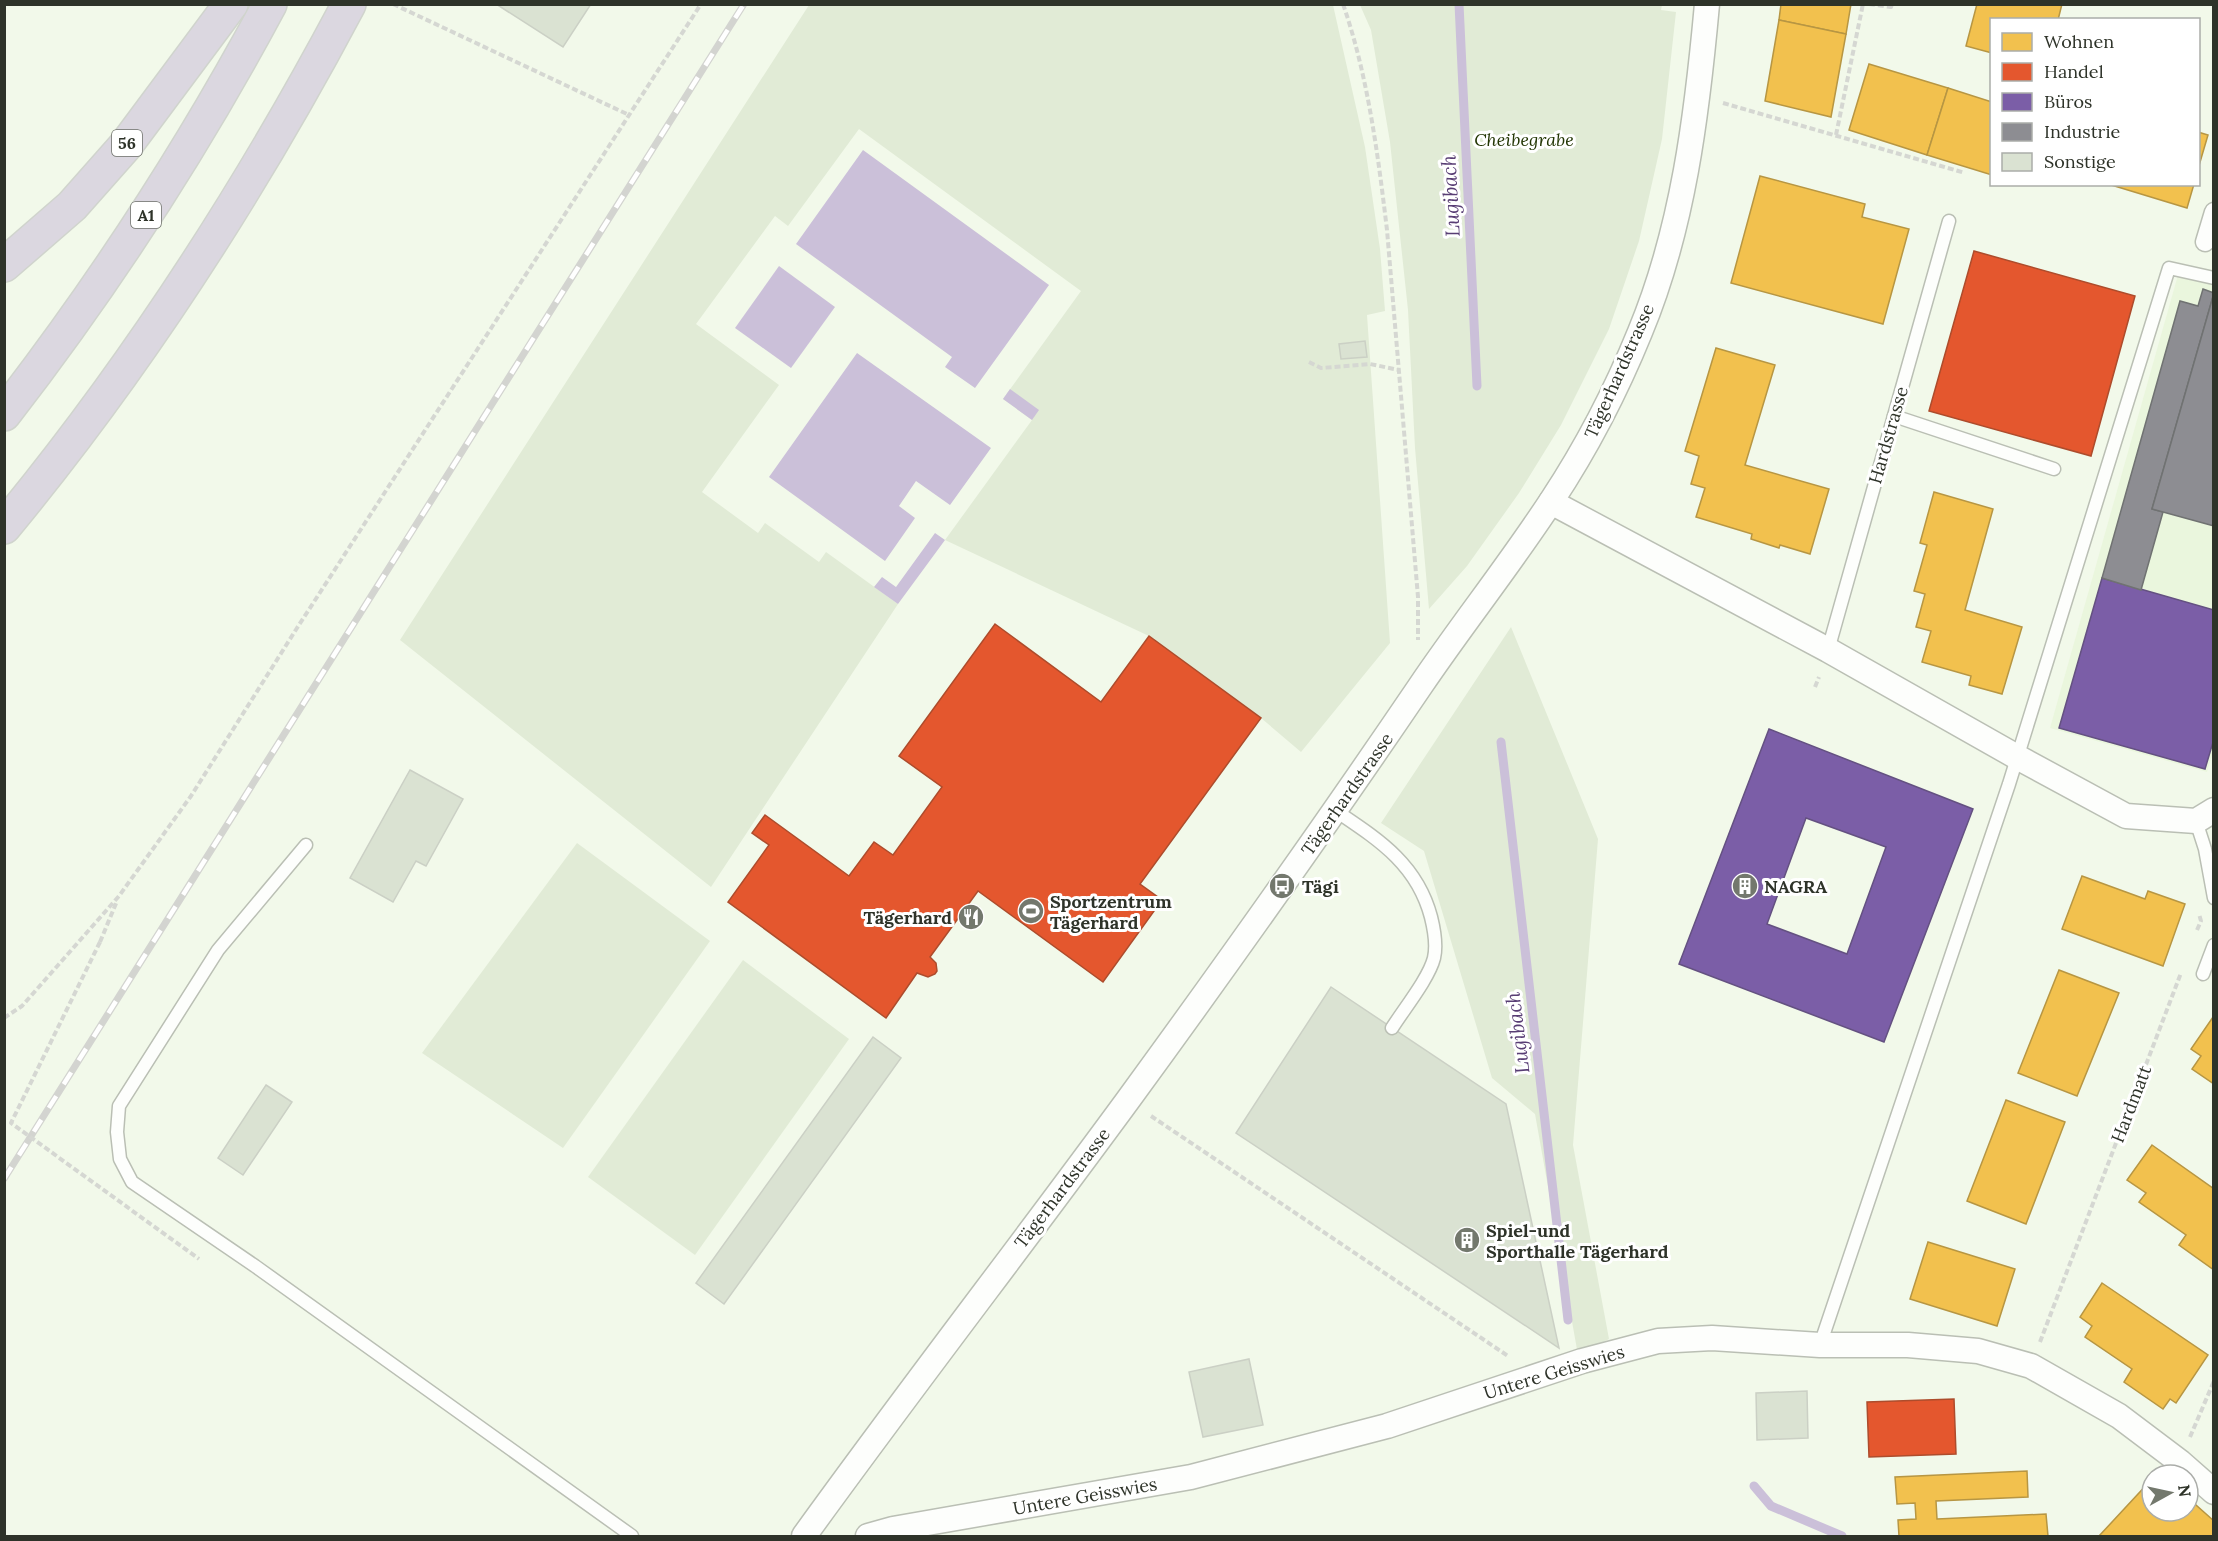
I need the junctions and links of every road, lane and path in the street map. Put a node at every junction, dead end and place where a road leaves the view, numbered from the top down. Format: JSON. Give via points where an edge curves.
{"nodes":[{"id":1,"x":231,"y":4,"type":"edge"},
{"id":2,"x":270,"y":4,"type":"edge"},
{"id":3,"x":349,"y":4,"type":"edge"},
{"id":4,"x":393,"y":4,"type":"edge"},
{"id":5,"x":701,"y":4,"type":"edge"},
{"id":6,"x":1343,"y":4,"type":"edge"},
{"id":7,"x":1707,"y":4,"type":"edge"},
{"id":8,"x":1863,"y":4,"type":"edge"},
{"id":9,"x":1869,"y":4,"type":"edge"},
{"id":10,"x":1892,"y":4,"type":"edge"},
{"id":11,"x":1698,"y":101,"type":"junction"},
{"id":12,"x":629,"y":115,"type":"junction"},
{"id":13,"x":1836,"y":135,"type":"junction"},
{"id":14,"x":1965,"y":173,"type":"dead end"},
{"id":15,"x":2214,"y":212,"type":"edge"},
{"id":16,"x":1949,"y":221,"type":"dead end"},
{"id":17,"x":2205,"y":242,"type":"dead end"},
{"id":18,"x":4,"y":266,"type":"edge"},
{"id":19,"x":2214,"y":278,"type":"edge"},
{"id":20,"x":1310,"y":362,"type":"dead end"},
{"id":21,"x":1399,"y":370,"type":"junction"},
{"id":22,"x":4,"y":414,"type":"edge"},
{"id":23,"x":1894,"y":416,"type":"junction"},
{"id":24,"x":2054,"y":468,"type":"dead end"},
{"id":25,"x":1551,"y":502,"type":"junction"},
{"id":26,"x":4,"y":527,"type":"edge"},
{"id":27,"x":1418,"y":642,"type":"dead end"},
{"id":28,"x":1828,"y":650,"type":"junction"},
{"id":29,"x":2017,"y":757,"type":"junction"},
{"id":30,"x":1336,"y":811,"type":"junction"},
{"id":31,"x":2205,"y":815,"type":"edge"},
{"id":32,"x":306,"y":844,"type":"dead end"},
{"id":33,"x":118,"y":896,"type":"junction"},
{"id":34,"x":2214,"y":898,"type":"edge"},
{"id":35,"x":2198,"y":911,"type":"dead end"},
{"id":36,"x":2197,"y":932,"type":"dead end"},
{"id":37,"x":2214,"y":945,"type":"edge"},
{"id":38,"x":2184,"y":966,"type":"dead end"},
{"id":39,"x":2203,"y":974,"type":"dead end"},
{"id":40,"x":4,"y":1018,"type":"edge"},
{"id":41,"x":1392,"y":1028,"type":"dead end"},
{"id":42,"x":1128,"y":1101,"type":"junction"},
{"id":43,"x":199,"y":1259,"type":"dead end"},
{"id":44,"x":1820,"y":1345,"type":"junction"},
{"id":45,"x":2031,"y":1366,"type":"junction"},
{"id":46,"x":1538,"y":1377,"type":"junction"},
{"id":47,"x":2214,"y":1381,"type":"edge"},
{"id":48,"x":2180,"y":1462,"type":"junction"},
{"id":49,"x":2214,"y":1492,"type":"edge"},
{"id":50,"x":924,"y":1530,"type":"edge"},
{"id":51,"x":632,"y":1536,"type":"edge"},
{"id":52,"x":804,"y":1536,"type":"edge"},
{"id":53,"x":868,"y":1536,"type":"edge"}],
"edges":[{"from":1,"to":18,"type":"highway","number":"56","via":[[126,145],[72,206]]},
{"from":2,"to":22,"type":"highway","number":"A1","via":[[128,242]]},
{"from":3,"to":26,"type":"highway","via":[[275,139],[186,281],[89,420]]},
{"from":4,"to":12,"type":"path"},
{"from":5,"to":12,"type":"path"},
{"from":6,"to":21,"type":"path","via":[[1380,169]]},
{"from":7,"to":11,"type":"street","name":"Tägerhardstrasse"},
{"from":8,"to":13,"type":"path"},
{"from":9,"to":10,"type":"path"},
{"from":11,"to":13,"type":"path","via":[[1723,103]]},
{"from":11,"to":25,"type":"street","name":"Tägerhardstrasse","via":[[1663,265],[1642,327],[1587,443]]},
{"from":12,"to":33,"type":"path","via":[[229,738]]},
{"from":13,"to":14,"type":"path"},
{"from":15,"to":17,"type":"street"},
{"from":16,"to":23,"type":"lane","name":"Hardstrasse"},
{"from":19,"to":29,"type":"lane","via":[[2169,268]]},
{"from":20,"to":21,"type":"path","via":[[1321,368],[1370,364]]},
{"from":21,"to":27,"type":"path","via":[[1418,597]]},
{"from":23,"to":24,"type":"lane"},
{"from":23,"to":28,"type":"lane","name":"Hardstrasse"},
{"from":25,"to":28,"type":"street"},
{"from":25,"to":30,"type":"street","name":"Tägerhardstrasse","via":[[1459,628]]},
{"from":28,"to":29,"type":"street"},
{"from":29,"to":31,"type":"street","via":[[2126,816]]},
{"from":29,"to":44,"type":"lane"},
{"from":30,"to":41,"type":"lane","via":[[1399,858],[1418,881],[1435,932],[1434,957],[1425,978]]},
{"from":30,"to":42,"type":"street","name":"Tägerhardstrasse"},
{"from":31,"to":34,"type":"lane","via":[[2205,849]]},
{"from":32,"to":51,"type":"lane","via":[[218,950],[119,1106],[120,1159],[132,1182]]},
{"from":33,"to":40,"type":"path","via":[[22,1006]]},
{"from":33,"to":43,"type":"path","bridge":true,"via":[[100,942],[11,1123]]},
{"from":35,"to":36,"type":"path","via":[[2201,921]]},
{"from":37,"to":39,"type":"lane"},
{"from":38,"to":45,"type":"path","name":"Hardmatt"},
{"from":42,"to":46,"type":"path"},
{"from":42,"to":52,"type":"street","name":"Tägerhardstrasse"},
{"from":44,"to":45,"type":"street","name":"Untere Geisswies","via":[[1908,1345],[1978,1351]]},
{"from":44,"to":46,"type":"street","name":"Untere Geisswies","via":[[1712,1338],[1658,1341]]},
{"from":45,"to":48,"type":"street","name":"Untere Geisswies","via":[[2119,1416]]},
{"from":46,"to":50,"type":"street","name":"Untere Geisswies","via":[[1387,1426],[1191,1477]]},
{"from":47,"to":48,"type":"path"},
{"from":48,"to":49,"type":"street","name":"Untere Geisswies"},
{"from":50,"to":53,"type":"street","name":"Untere Geisswies","via":[[893,1529]]}]}
